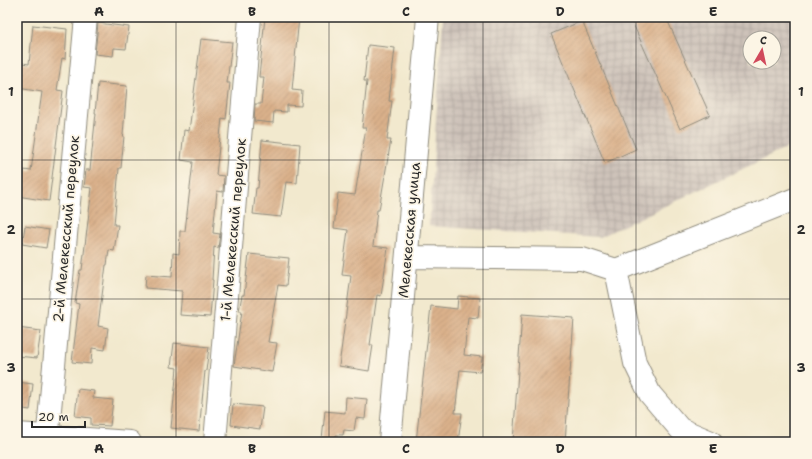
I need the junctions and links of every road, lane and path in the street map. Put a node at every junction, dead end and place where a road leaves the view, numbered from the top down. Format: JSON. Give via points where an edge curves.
{"nodes":[{"id":1,"x":86,"y":17,"type":"edge"},
{"id":2,"x":250,"y":17,"type":"edge"},
{"id":3,"x":428,"y":17,"type":"edge"},
{"id":4,"x":795,"y":199,"type":"edge"},
{"id":5,"x":407,"y":257,"type":"junction"},
{"id":6,"x":616,"y":270,"type":"junction"},
{"id":7,"x":17,"y":434,"type":"edge"},
{"id":8,"x":47,"y":439,"type":"edge"},
{"id":9,"x":130,"y":442,"type":"edge"},
{"id":10,"x":215,"y":442,"type":"edge"},
{"id":11,"x":390,"y":442,"type":"edge"},
{"id":12,"x":711,"y":442,"type":"edge"}],
"edges":[{"from":1,"to":8,"type":"street","name":"2-й Мелекесский переулок"},
{"from":2,"to":10,"type":"street","name":"1-й Мелекесский переулок"},
{"from":3,"to":5,"type":"street","name":"Мелекесская улица"},
{"from":4,"to":6,"type":"street"},
{"from":5,"to":6,"type":"street","via":[[582,259]]},
{"from":5,"to":11,"type":"street","name":"Мелекесская улица"},
{"from":6,"to":12,"type":"street","via":[[635,363],[650,394],[680,429]]},
{"from":7,"to":8,"type":"street"},
{"from":8,"to":9,"type":"street"}]}
